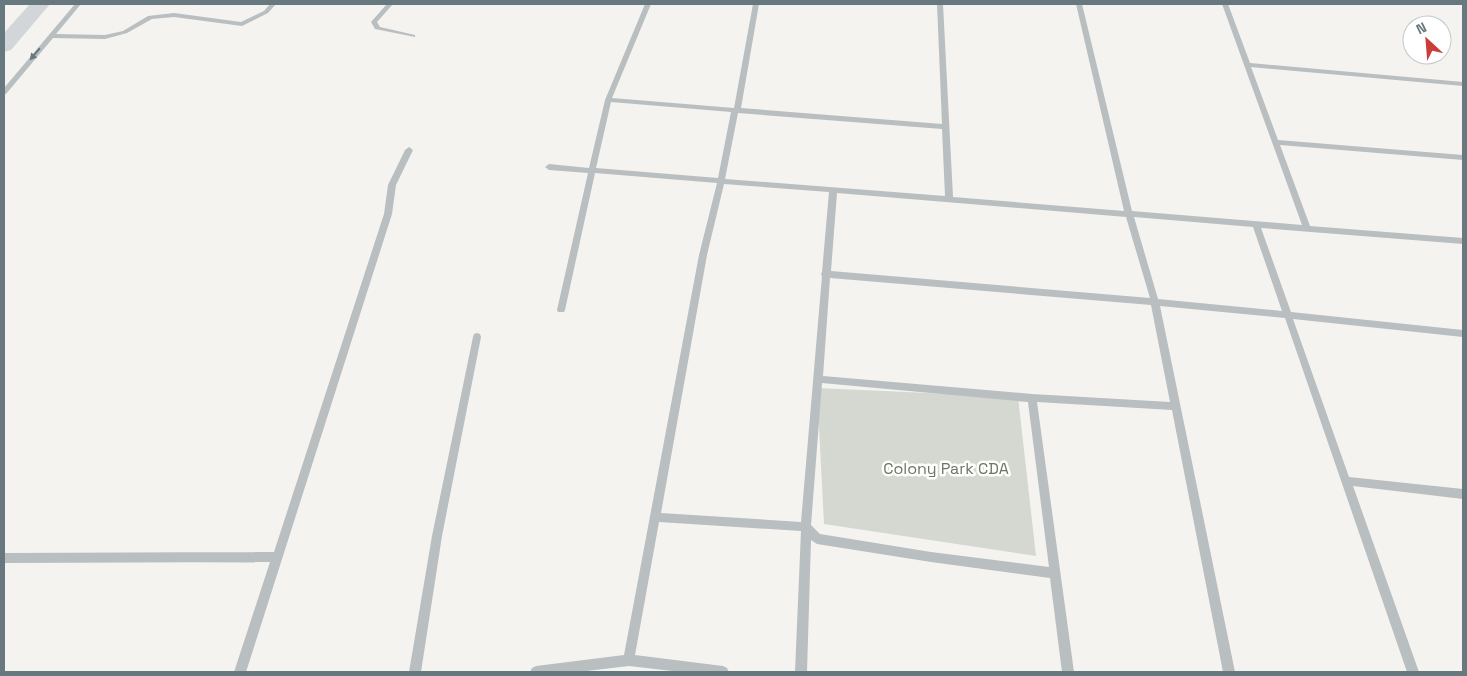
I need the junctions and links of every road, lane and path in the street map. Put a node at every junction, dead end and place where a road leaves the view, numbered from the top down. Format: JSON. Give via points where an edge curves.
{"nodes":[{"id":1,"x":40,"y":4,"type":"edge"},
{"id":2,"x":78,"y":4,"type":"edge"},
{"id":3,"x":273,"y":4,"type":"edge"},
{"id":4,"x":390,"y":4,"type":"edge"},
{"id":5,"x":648,"y":4,"type":"edge"},
{"id":6,"x":756,"y":4,"type":"edge"},
{"id":7,"x":940,"y":4,"type":"edge"},
{"id":8,"x":1079,"y":4,"type":"edge"},
{"id":9,"x":1225,"y":4,"type":"edge"},
{"id":10,"x":50,"y":36,"type":"junction"},
{"id":11,"x":413,"y":36,"type":"dead end"},
{"id":12,"x":4,"y":46,"type":"edge"},
{"id":13,"x":1247,"y":65,"type":"junction"},
{"id":14,"x":1463,"y":84,"type":"edge"},
{"id":15,"x":4,"y":92,"type":"edge"},
{"id":16,"x":608,"y":100,"type":"junction"},
{"id":17,"x":734,"y":110,"type":"junction"},
{"id":18,"x":946,"y":127,"type":"junction"},
{"id":19,"x":1275,"y":142,"type":"junction"},
{"id":20,"x":409,"y":150,"type":"dead end"},
{"id":21,"x":1463,"y":157,"type":"edge"},
{"id":22,"x":549,"y":167,"type":"dead end"},
{"id":23,"x":592,"y":170,"type":"junction"},
{"id":24,"x":721,"y":181,"type":"junction"},
{"id":25,"x":833,"y":190,"type":"junction"},
{"id":26,"x":949,"y":200,"type":"junction"},
{"id":27,"x":1129,"y":215,"type":"junction"},
{"id":28,"x":1256,"y":225,"type":"junction"},
{"id":29,"x":1307,"y":229,"type":"junction"},
{"id":30,"x":1463,"y":241,"type":"edge"},
{"id":31,"x":825,"y":274,"type":"junction"},
{"id":32,"x":1155,"y":302,"type":"junction"},
{"id":33,"x":561,"y":310,"type":"dead end"},
{"id":34,"x":1287,"y":316,"type":"junction"},
{"id":35,"x":1463,"y":333,"type":"edge"},
{"id":36,"x":476,"y":337,"type":"dead end"},
{"id":37,"x":818,"y":379,"type":"junction"},
{"id":38,"x":1032,"y":398,"type":"junction"},
{"id":39,"x":1176,"y":406,"type":"junction"},
{"id":40,"x":1346,"y":481,"type":"junction"},
{"id":41,"x":1463,"y":494,"type":"edge"},
{"id":42,"x":655,"y":517,"type":"junction"},
{"id":43,"x":806,"y":526,"type":"junction"},
{"id":44,"x":277,"y":557,"type":"junction"},
{"id":45,"x":4,"y":558,"type":"edge"},
{"id":46,"x":1054,"y":573,"type":"junction"},
{"id":47,"x":629,"y":660,"type":"junction"},
{"id":48,"x":240,"y":672,"type":"edge"},
{"id":49,"x":416,"y":672,"type":"edge"},
{"id":50,"x":536,"y":672,"type":"edge"},
{"id":51,"x":723,"y":672,"type":"edge"},
{"id":52,"x":801,"y":672,"type":"edge"},
{"id":53,"x":1068,"y":672,"type":"edge"},
{"id":54,"x":1229,"y":672,"type":"edge"},
{"id":55,"x":1413,"y":672,"type":"edge"}],
"edges":[{"from":1,"to":12,"type":"highway"},
{"from":2,"to":10,"type":"street"},
{"from":3,"to":10,"type":"street","via":[[266,12],[242,24],[174,15],[150,17],[125,32],[105,36]]},
{"from":4,"to":11,"type":"street","via":[[374,22],[377,28]]},
{"from":5,"to":16,"type":"street"},
{"from":6,"to":17,"type":"street","via":[[737,110]]},
{"from":7,"to":18,"type":"street"},
{"from":8,"to":27,"type":"street"},
{"from":9,"to":13,"type":"street"},
{"from":10,"to":15,"type":"street","one_way":true},
{"from":13,"to":14,"type":"street"},
{"from":13,"to":19,"type":"street"},
{"from":16,"to":17,"type":"street"},
{"from":16,"to":23,"type":"street"},
{"from":17,"to":18,"type":"street"},
{"from":17,"to":24,"type":"street"},
{"from":18,"to":26,"type":"street"},
{"from":19,"to":21,"type":"street"},
{"from":19,"to":29,"type":"street"},
{"from":20,"to":44,"type":"street","via":[[392,185],[388,214]]},
{"from":22,"to":23,"type":"street"},
{"from":23,"to":24,"type":"street"},
{"from":23,"to":33,"type":"street"},
{"from":24,"to":25,"type":"street"},
{"from":24,"to":42,"type":"street","via":[[703,255]]},
{"from":25,"to":26,"type":"street"},
{"from":25,"to":31,"type":"street"},
{"from":26,"to":27,"type":"street"},
{"from":27,"to":28,"type":"street"},
{"from":27,"to":32,"type":"street"},
{"from":28,"to":29,"type":"street"},
{"from":28,"to":34,"type":"street"},
{"from":29,"to":30,"type":"street"},
{"from":31,"to":32,"type":"street"},
{"from":31,"to":37,"type":"street"},
{"from":32,"to":34,"type":"street"},
{"from":32,"to":39,"type":"street"},
{"from":34,"to":35,"type":"street"},
{"from":34,"to":40,"type":"street"},
{"from":36,"to":49,"type":"street","via":[[436,536]]},
{"from":37,"to":38,"type":"street"},
{"from":37,"to":43,"type":"street"},
{"from":38,"to":39,"type":"street"},
{"from":38,"to":46,"type":"street"},
{"from":39,"to":54,"type":"street"},
{"from":40,"to":41,"type":"street"},
{"from":40,"to":55,"type":"street"},
{"from":42,"to":43,"type":"street"},
{"from":42,"to":47,"type":"street"},
{"from":43,"to":46,"type":"street","via":[[817,539]]},
{"from":43,"to":52,"type":"street"},
{"from":44,"to":45,"type":"street"},
{"from":44,"to":48,"type":"street"},
{"from":46,"to":53,"type":"street"},
{"from":47,"to":50,"type":"street"},
{"from":47,"to":51,"type":"street"}]}
